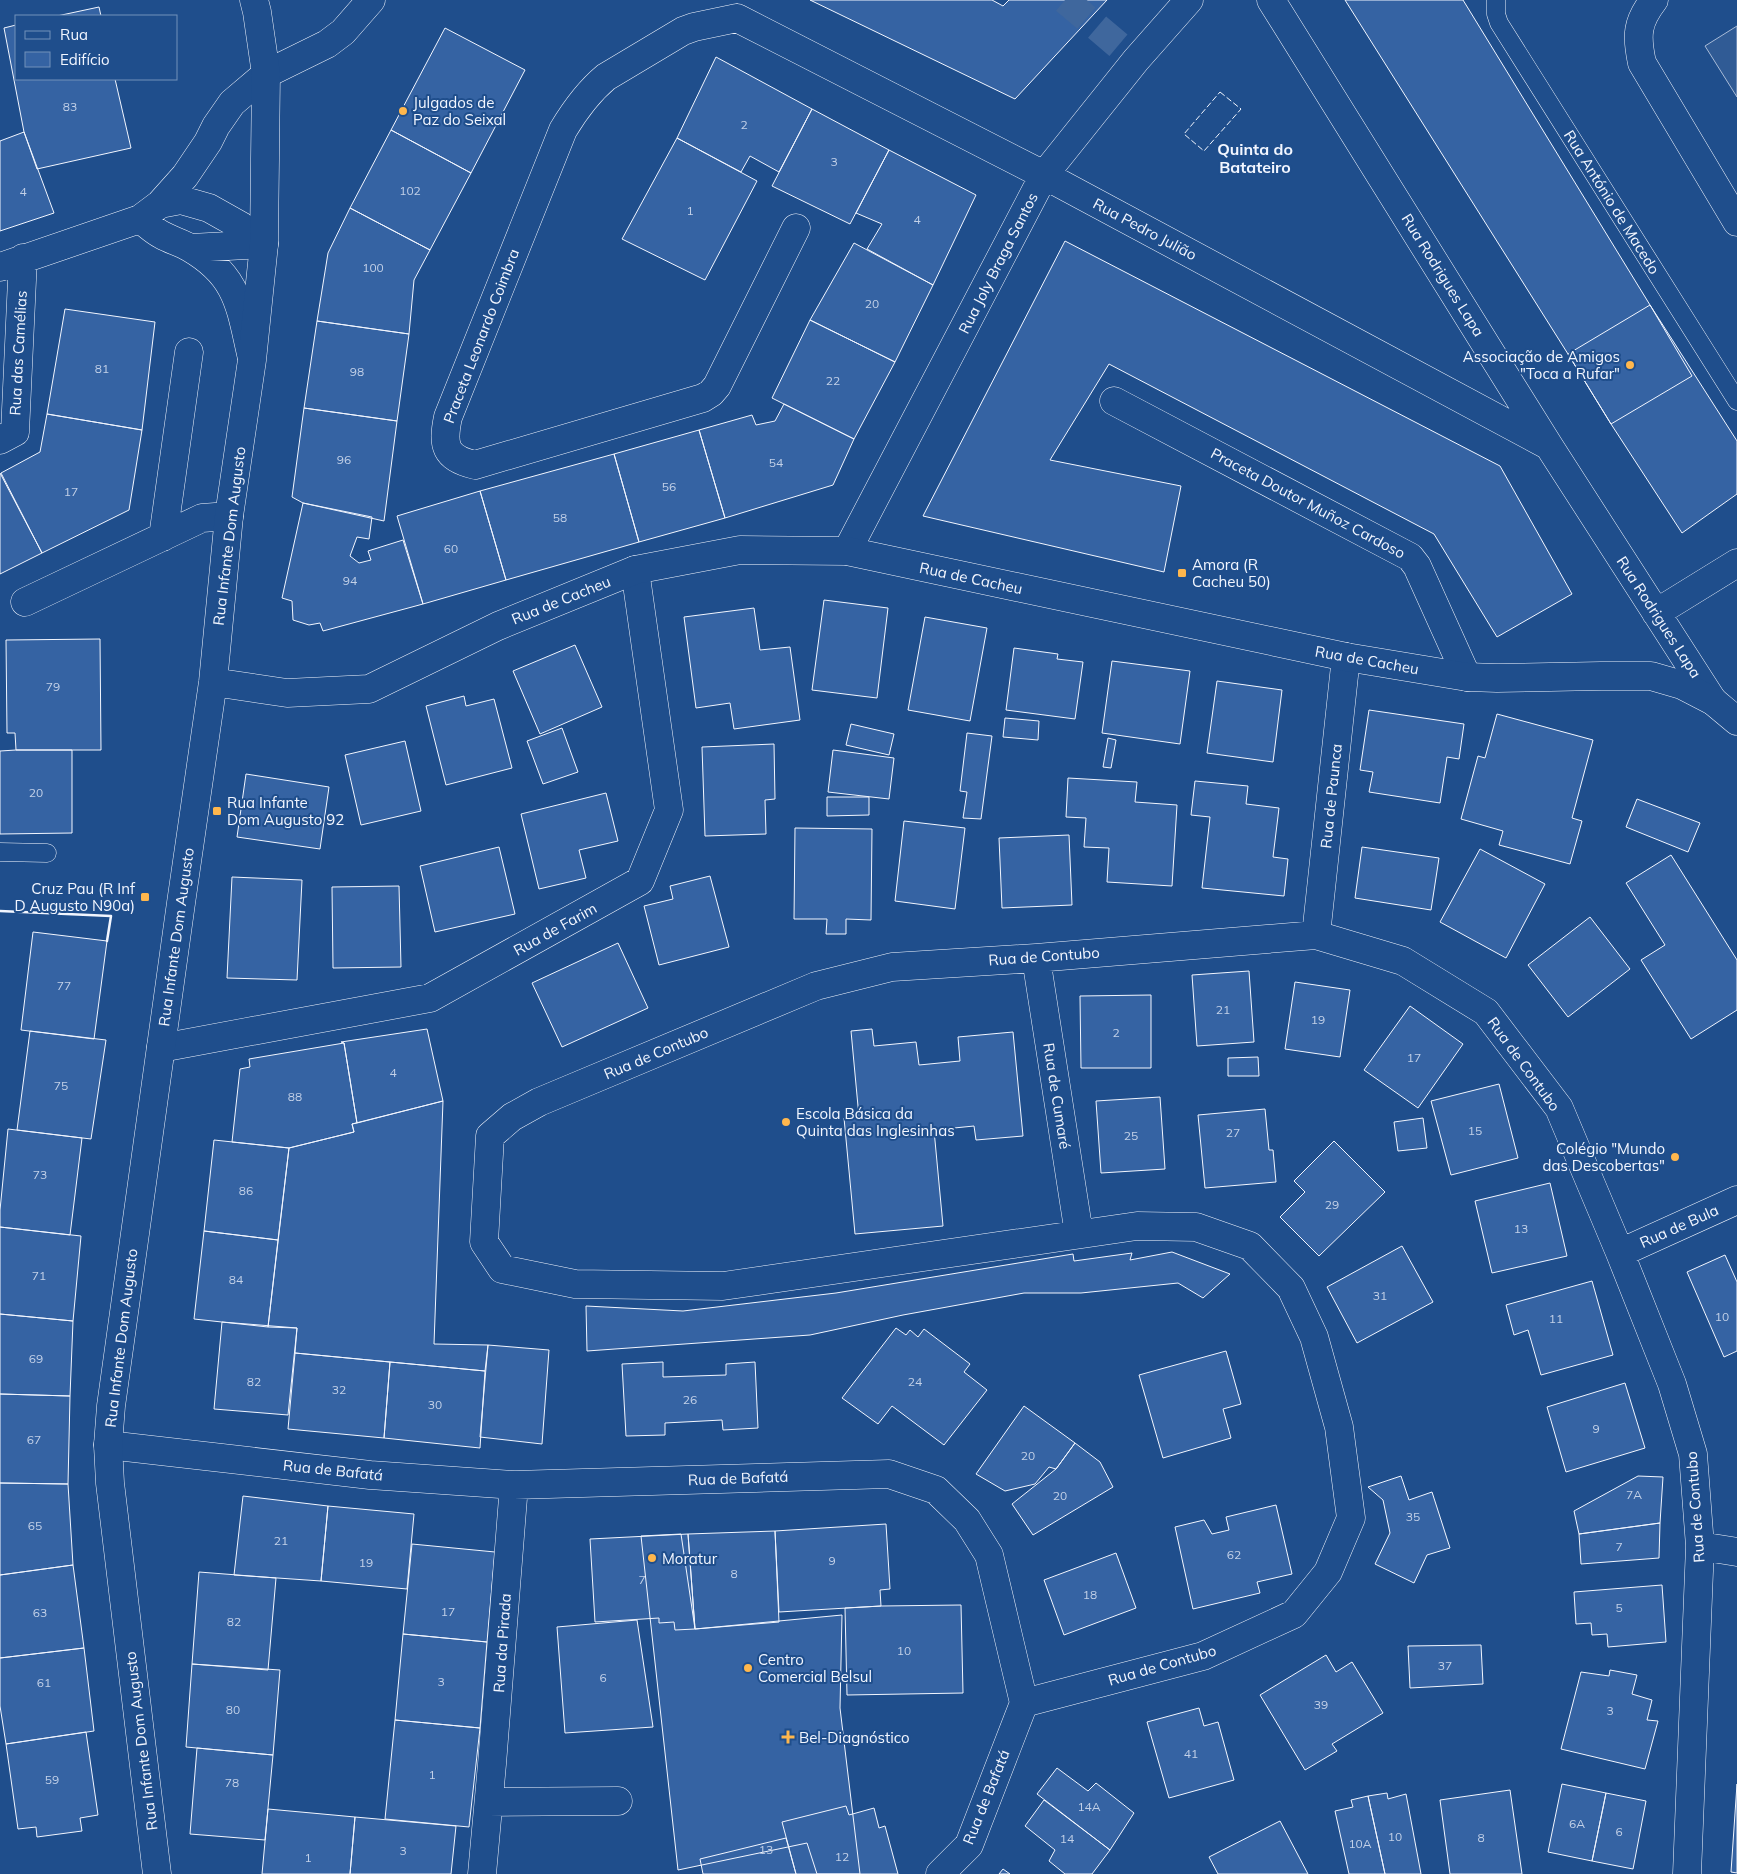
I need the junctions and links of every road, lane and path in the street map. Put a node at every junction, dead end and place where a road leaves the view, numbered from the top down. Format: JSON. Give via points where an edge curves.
{"nodes":[{"id":1,"x":370,"y":0,"type":"edge"},
{"id":2,"x":1189,"y":0,"type":"edge"},
{"id":3,"x":1271,"y":0,"type":"edge"},
{"id":4,"x":1496,"y":0,"type":"edge"},
{"id":5,"x":1654,"y":0,"type":"edge"},
{"id":6,"x":258,"y":4,"type":"edge"},
{"id":7,"x":733,"y":9,"type":"edge"},
{"id":8,"x":266,"y":74,"type":"junction"},
{"id":9,"x":1044,"y":175,"type":"junction"},
{"id":10,"x":150,"y":211,"type":"junction"},
{"id":11,"x":1737,"y":222,"type":"edge"},
{"id":12,"x":796,"y":228,"type":"dead end"},
{"id":13,"x":264,"y":244,"type":"junction"},
{"id":14,"x":191,"y":248,"type":"junction"},
{"id":15,"x":11,"y":263,"type":"edge"},
{"id":16,"x":189,"y":352,"type":"dead end"},
{"id":17,"x":252,"y":360,"type":"junction"},
{"id":18,"x":1114,"y":401,"type":"dead end"},
{"id":19,"x":1737,"y":401,"type":"edge"},
{"id":20,"x":0,"y":440,"type":"edge"},
{"id":21,"x":1549,"y":446,"type":"junction"},
{"id":22,"x":229,"y":516,"type":"junction"},
{"id":23,"x":163,"y":537,"type":"junction"},
{"id":24,"x":847,"y":551,"type":"junction"},
{"id":25,"x":1737,"y":563,"type":"edge"},
{"id":26,"x":635,"y":570,"type":"junction"},
{"id":27,"x":25,"y":602,"type":"dead end"},
{"id":28,"x":1656,"y":613,"type":"junction"},
{"id":29,"x":1346,"y":657,"type":"junction"},
{"id":30,"x":1467,"y":676,"type":"junction"},
{"id":31,"x":213,"y":682,"type":"junction"},
{"id":32,"x":1713,"y":701,"type":"junction"},
{"id":33,"x":1737,"y":721,"type":"edge"},
{"id":34,"x":0,"y":852,"type":"edge"},
{"id":35,"x":47,"y":853,"type":"dead end"},
{"id":36,"x":1316,"y":935,"type":"junction"},
{"id":37,"x":1036,"y":958,"type":"junction"},
{"id":38,"x":161,"y":1048,"type":"junction"},
{"id":39,"x":1737,"y":1200,"type":"edge"},
{"id":40,"x":1078,"y":1234,"type":"junction"},
{"id":41,"x":1620,"y":1253,"type":"junction"},
{"id":42,"x":108,"y":1445,"type":"junction"},
{"id":43,"x":514,"y":1485,"type":"junction"},
{"id":44,"x":1700,"y":1546,"type":"junction"},
{"id":45,"x":1737,"y":1552,"type":"edge"},
{"id":46,"x":1024,"y":1703,"type":"junction"},
{"id":47,"x":618,"y":1801,"type":"dead end"},
{"id":48,"x":489,"y":1802,"type":"junction"},
{"id":49,"x":157,"y":1874,"type":"edge"},
{"id":50,"x":482,"y":1874,"type":"edge"},
{"id":51,"x":940,"y":1874,"type":"edge"},
{"id":52,"x":1688,"y":1874,"type":"edge"}],
"edges":[{"from":1,"to":8,"type":"street","via":[[343,32],[327,44]]},
{"from":2,"to":9,"type":"street","name":"Rua Joly Braga Santos","via":[[1136,60]]},
{"from":3,"to":21,"type":"street","name":"Rua Rodrigues Lapa"},
{"from":4,"to":19,"type":"lane","name":"Rua António de Macedo","via":[[1499,23]]},
{"from":5,"to":11,"type":"street","via":[[1638,27],[1642,63]]},
{"from":6,"to":8,"type":"street","name":"Rua Infante Dom Augusto"},
{"from":7,"to":9,"type":"street","name":"Rua Pedro Julião"},
{"from":7,"to":12,"type":"street","name":"Praceta Leonardo Coimbra","via":[[674,36],[606,77],[572,114],[448,417],[445,429],[450,453],[457,460],[475,465],[711,393]]},
{"from":8,"to":10,"type":"street","via":[[232,103],[185,176]]},
{"from":8,"to":13,"type":"street","name":"Rua Infante Dom Augusto"},
{"from":9,"to":21,"type":"street","name":"Rua Pedro Julião"},
{"from":9,"to":24,"type":"street","name":"Rua Joly Braga Santos"},
{"from":10,"to":13,"type":"street","via":[[181,200],[209,208]]},
{"from":10,"to":14,"type":"street","via":[[160,234]]},
{"from":10,"to":15,"type":"street"},
{"from":13,"to":14,"type":"street"},
{"from":13,"to":17,"type":"street","name":"Rua Infante Dom Augusto"},
{"from":14,"to":17,"type":"street","via":[[230,283],[240,304]]},
{"from":15,"to":20,"type":"street","name":"Rua das Camélias","via":[[15,432]]},
{"from":16,"to":23,"type":"street"},
{"from":17,"to":22,"type":"street","name":"Rua Infante Dom Augusto"},
{"from":18,"to":30,"type":"street","name":"Praceta Doutor Muñoz Cardoso","via":[[1410,557]]},
{"from":21,"to":28,"type":"street","name":"Rua Rodrigues Lapa"},
{"from":22,"to":23,"type":"street","via":[[202,518]]},
{"from":22,"to":31,"type":"street","name":"Rua Infante Dom Augusto"},
{"from":23,"to":27,"type":"street"},
{"from":24,"to":26,"type":"street","name":"Rua de Cacheu","via":[[740,550]]},
{"from":24,"to":29,"type":"street","name":"Rua de Cacheu"},
{"from":25,"to":28,"type":"street"},
{"from":26,"to":31,"type":"street","name":"Rua de Cacheu","via":[[498,626],[369,689],[287,693]]},
{"from":26,"to":38,"type":"street","name":"Rua de Farim","via":[[669,810],[640,881],[430,998]]},
{"from":28,"to":32,"type":"street","name":"Rua Rodrigues Lapa"},
{"from":29,"to":30,"type":"street","name":"Rua de Cacheu"},
{"from":29,"to":36,"type":"street","name":"Rua de Paunca"},
{"from":30,"to":32,"type":"street","name":"Rua de Cacheu","via":[[1651,676],[1682,685]]},
{"from":31,"to":38,"type":"street","name":"Rua Infante Dom Augusto"},
{"from":32,"to":33,"type":"street","name":"Rua de Cacheu"},
{"from":34,"to":35,"type":"lane"},
{"from":36,"to":37,"type":"street","name":"Rua de Contubo"},
{"from":36,"to":41,"type":"street","name":"Rua de Contubo","via":[[1403,961],[1486,1012],[1559,1108]]},
{"from":37,"to":40,"type":"street","name":"Rua de Cumaré"},
{"from":37,"to":40,"type":"street","name":"Rua de Contubo","via":[[892,967],[816,986],[539,1102],[512,1117],[490,1136],[484,1242],[502,1269],[575,1284],[723,1286]]},
{"from":38,"to":42,"type":"street","name":"Rua Infante Dom Augusto"},
{"from":39,"to":41,"type":"street","name":"Rua de Bula"},
{"from":40,"to":46,"type":"street","name":"Rua de Contubo","via":[[1137,1226],[1196,1227],[1250,1246],[1291,1288],[1314,1337],[1339,1427],[1351,1518],[1328,1572],[1294,1614],[1203,1656]]},
{"from":41,"to":44,"type":"street","name":"Rua de Contubo","via":[[1672,1384],[1693,1454]]},
{"from":42,"to":43,"type":"street","name":"Rua de Bafatá","via":[[370,1475]]},
{"from":42,"to":49,"type":"street","name":"Rua Infante Dom Augusto"},
{"from":43,"to":46,"type":"street","name":"Rua de Bafatá","via":[[889,1474],[936,1490],[967,1520],[989,1555]]},
{"from":43,"to":48,"type":"street","name":"Rua da Pirada"},
{"from":44,"to":45,"type":"street"},
{"from":44,"to":52,"type":"street","name":"Rua de Contubo"},
{"from":46,"to":51,"type":"street","name":"Rua de Bafatá","via":[[969,1845]]},
{"from":47,"to":48,"type":"street"},
{"from":48,"to":50,"type":"street","name":"Rua da Pirada"}]}
